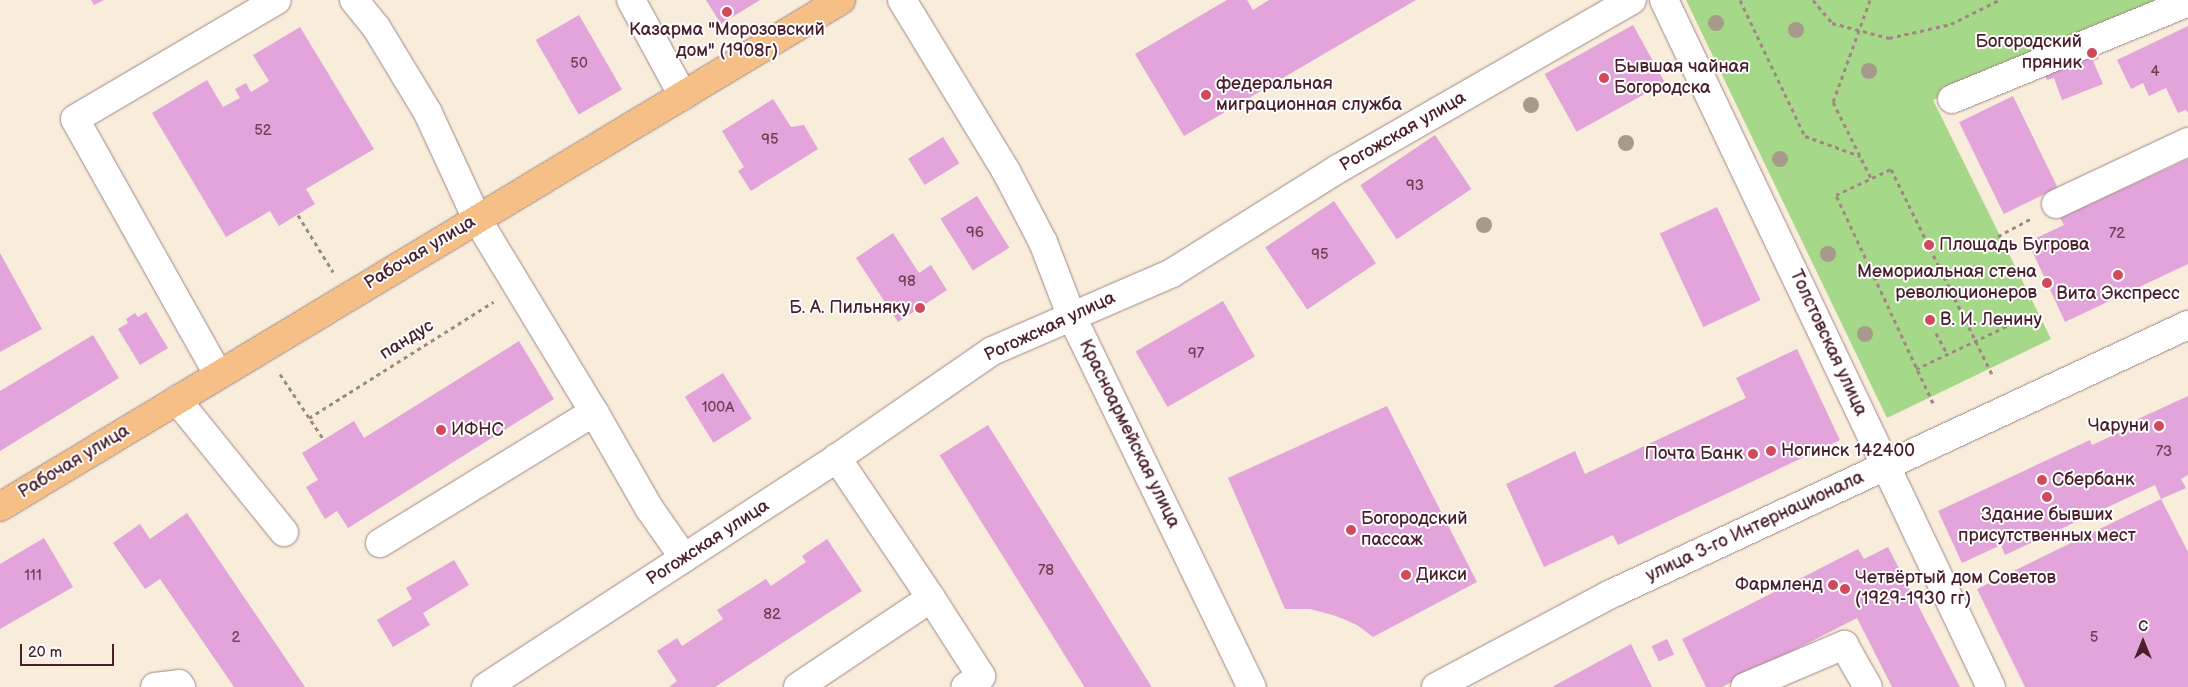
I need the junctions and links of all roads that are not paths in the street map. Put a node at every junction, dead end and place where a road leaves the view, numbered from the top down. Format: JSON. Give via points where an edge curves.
{"nodes":[{"id":1,"x":277,"y":0,"type":"edge"},
{"id":2,"x":354,"y":0,"type":"edge"},
{"id":3,"x":631,"y":0,"type":"edge"},
{"id":4,"x":841,"y":0,"type":"edge"},
{"id":5,"x":902,"y":0,"type":"edge"},
{"id":6,"x":1632,"y":0,"type":"edge"},
{"id":7,"x":1664,"y":0,"type":"edge"},
{"id":8,"x":2188,"y":2,"type":"edge"},
{"id":9,"x":683,"y":96,"type":"junction"},
{"id":10,"x":1952,"y":99,"type":"dead end"},
{"id":11,"x":2188,"y":142,"type":"edge"},
{"id":12,"x":2056,"y":204,"type":"road end"},
{"id":13,"x":477,"y":219,"type":"junction"},
{"id":14,"x":1070,"y":315,"type":"junction"},
{"id":15,"x":2188,"y":325,"type":"edge"},
{"id":16,"x":218,"y":374,"type":"junction"},
{"id":17,"x":176,"y":400,"type":"junction"},
{"id":18,"x":594,"y":412,"type":"junction"},
{"id":19,"x":837,"y":458,"type":"junction"},
{"id":20,"x":1886,"y":466,"type":"junction"},
{"id":21,"x":0,"y":507,"type":"edge"},
{"id":22,"x":284,"y":532,"type":"dead end"},
{"id":23,"x":380,"y":543,"type":"dead end"},
{"id":24,"x":684,"y":558,"type":"junction"},
{"id":25,"x":931,"y":598,"type":"junction"},
{"id":26,"x":154,"y":687,"type":"edge"},
{"id":27,"x":181,"y":687,"type":"edge"},
{"id":28,"x":486,"y":687,"type":"edge"},
{"id":29,"x":798,"y":687,"type":"edge"},
{"id":30,"x":965,"y":687,"type":"edge"},
{"id":31,"x":1252,"y":687,"type":"edge"},
{"id":32,"x":1436,"y":687,"type":"edge"},
{"id":33,"x":1745,"y":687,"type":"edge"},
{"id":34,"x":1868,"y":687,"type":"edge"},
{"id":35,"x":1991,"y":687,"type":"edge"}],
"edges":[{"from":1,"to":16,"type":"street","via":[[75,120]]},
{"from":2,"to":13,"type":"street","via":[[376,27],[428,113]]},
{"from":3,"to":9,"type":"street"},
{"from":4,"to":9,"type":"main road","name":"Рабочая улица"},
{"from":5,"to":14,"type":"street","name":"Красноармейская улица","via":[[1006,171],[1043,242]]},
{"from":6,"to":14,"type":"street","name":"Рогожская улица","via":[[1338,169],[1172,273]]},
{"from":7,"to":20,"type":"street","name":"Толстовская улица"},
{"from":8,"to":10,"type":"street"},
{"from":9,"to":13,"type":"main road","name":"Рабочая улица"},
{"from":11,"to":12,"type":"street"},
{"from":13,"to":16,"type":"main road","name":"Рабочая улица"},
{"from":13,"to":18,"type":"street","via":[[520,285]]},
{"from":14,"to":19,"type":"street","name":"Рогожская улица","via":[[992,351]]},
{"from":14,"to":31,"type":"street","name":"Красноармейская улица"},
{"from":15,"to":20,"type":"street","name":"улица 3-го Интернационала"},
{"from":16,"to":17,"type":"main road","name":"Рабочая улица"},
{"from":17,"to":21,"type":"main road","name":"Рабочая улица"},
{"from":17,"to":22,"type":"street"},
{"from":18,"to":23,"type":"street"},
{"from":18,"to":24,"type":"street","via":[[649,508]]},
{"from":19,"to":24,"type":"street","name":"Рогожская улица"},
{"from":19,"to":25,"type":"street"},
{"from":20,"to":32,"type":"street","name":"улица 3-го Интернационала","via":[[1611,594]]},
{"from":20,"to":35,"type":"street","name":"Толстовская улица"},
{"from":24,"to":28,"type":"street","name":"Рогожская улица"},
{"from":25,"to":29,"type":"street"},
{"from":25,"to":30,"type":"street","via":[[981,676]]},
{"from":26,"to":27,"type":"street","via":[[179,684]]},
{"from":33,"to":34,"type":"street","via":[[1844,645]]}]}
